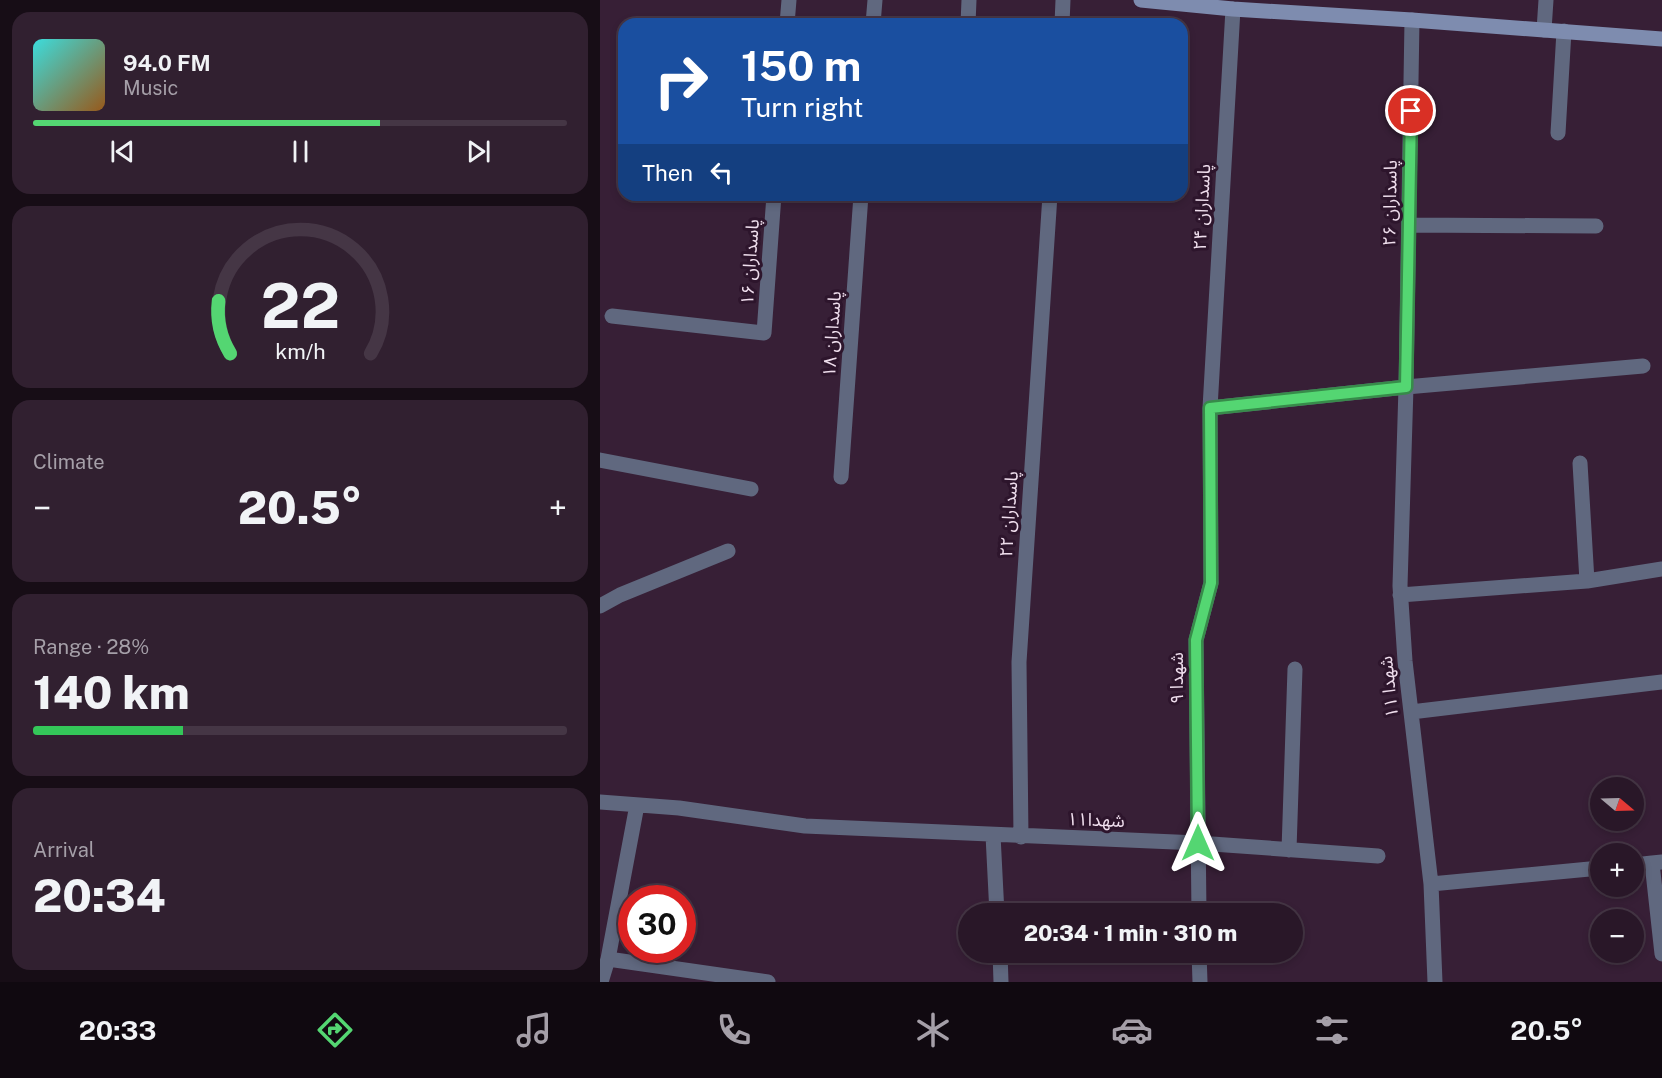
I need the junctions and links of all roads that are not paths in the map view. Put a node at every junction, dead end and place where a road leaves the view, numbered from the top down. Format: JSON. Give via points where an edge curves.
{"nodes":[{"id":1,"x":789,"y":0,"type":"edge"},
{"id":2,"x":874,"y":0,"type":"edge"},
{"id":3,"x":969,"y":0,"type":"edge"},
{"id":4,"x":1063,"y":0,"type":"edge"},
{"id":5,"x":1141,"y":0,"type":"edge"},
{"id":6,"x":1546,"y":0,"type":"edge"},
{"id":7,"x":1261,"y":5,"type":"edge"},
{"id":8,"x":1233,"y":9,"type":"junction"},
{"id":9,"x":788,"y":18,"type":"edge"},
{"id":10,"x":873,"y":18,"type":"edge"},
{"id":11,"x":968,"y":18,"type":"edge"},
{"id":12,"x":1062,"y":18,"type":"edge"},
{"id":13,"x":1412,"y":20,"type":"junction"},
{"id":14,"x":1544,"y":30,"type":"junction"},
{"id":15,"x":1564,"y":32,"type":"junction"},
{"id":16,"x":1662,"y":39,"type":"edge"},
{"id":17,"x":1558,"y":133,"type":"dead end"},
{"id":18,"x":774,"y":201,"type":"edge"},
{"id":19,"x":861,"y":201,"type":"edge"},
{"id":20,"x":1050,"y":201,"type":"edge"},
{"id":21,"x":1409,"y":225,"type":"junction"},
{"id":22,"x":1596,"y":226,"type":"dead end"},
{"id":23,"x":612,"y":316,"type":"dead end"},
{"id":24,"x":1643,"y":366,"type":"dead end"},
{"id":25,"x":1406,"y":387,"type":"junction"},
{"id":26,"x":1210,"y":408,"type":"junction"},
{"id":27,"x":600,"y":460,"type":"edge"},
{"id":28,"x":1580,"y":463,"type":"dead end"},
{"id":29,"x":841,"y":477,"type":"dead end"},
{"id":30,"x":752,"y":489,"type":"dead end"},
{"id":31,"x":728,"y":551,"type":"dead end"},
{"id":32,"x":1662,"y":569,"type":"edge"},
{"id":33,"x":1587,"y":580,"type":"junction"},
{"id":34,"x":1400,"y":595,"type":"junction"},
{"id":35,"x":600,"y":606,"type":"edge"},
{"id":36,"x":1295,"y":669,"type":"dead end"},
{"id":37,"x":1662,"y":682,"type":"edge"},
{"id":38,"x":1411,"y":712,"type":"junction"},
{"id":39,"x":600,"y":802,"type":"edge"},
{"id":40,"x":638,"y":805,"type":"junction"},
{"id":41,"x":993,"y":835,"type":"junction"},
{"id":42,"x":1021,"y":837,"type":"junction"},
{"id":43,"x":1198,"y":843,"type":"junction"},
{"id":44,"x":1289,"y":850,"type":"junction"},
{"id":45,"x":1378,"y":856,"type":"dead end"},
{"id":46,"x":1657,"y":862,"type":"edge"},
{"id":47,"x":1590,"y":869,"type":"edge"},
{"id":48,"x":1431,"y":884,"type":"junction"},
{"id":49,"x":996,"y":903,"type":"edge"},
{"id":50,"x":1199,"y":903,"type":"edge"},
{"id":51,"x":1662,"y":954,"type":"edge"},
{"id":52,"x":608,"y":959,"type":"junction"},
{"id":53,"x":1001,"y":963,"type":"edge"},
{"id":54,"x":1199,"y":963,"type":"edge"},
{"id":55,"x":601,"y":982,"type":"edge"},
{"id":56,"x":768,"y":982,"type":"edge"},
{"id":57,"x":1002,"y":982,"type":"edge"},
{"id":58,"x":1200,"y":982,"type":"edge"},
{"id":59,"x":1436,"y":982,"type":"edge"}],
"edges":[{"from":1,"to":9,"type":"street"},
{"from":2,"to":10,"type":"street"},
{"from":3,"to":11,"type":"street"},
{"from":4,"to":12,"type":"street"},
{"from":5,"to":8,"type":"street"},
{"from":6,"to":14,"type":"street"},
{"from":7,"to":8,"type":"street"},
{"from":7,"to":13,"type":"street"},
{"from":8,"to":26,"type":"street","name":"پاسداران ۲۴"},
{"from":13,"to":14,"type":"street"},
{"from":13,"to":21,"type":"street","name":"پاسداران ۲۶"},
{"from":14,"to":15,"type":"street"},
{"from":15,"to":16,"type":"street"},
{"from":15,"to":17,"type":"street"},
{"from":18,"to":23,"type":"street","name":"پاسداران ۱۶","via":[[764,333]]},
{"from":19,"to":29,"type":"street","name":"پاسداران ۱۸"},
{"from":20,"to":42,"type":"street","name":"پاسداران ۲۲","via":[[1018,662]]},
{"from":21,"to":22,"type":"street"},
{"from":21,"to":25,"type":"street","name":"پاسداران ۲۶"},
{"from":24,"to":25,"type":"street"},
{"from":25,"to":26,"type":"street"},
{"from":25,"to":34,"type":"street","name":"شهدا ۱۱"},
{"from":26,"to":43,"type":"street","name":"شهدا ۹","via":[[1211,583],[1196,640]]},
{"from":27,"to":30,"type":"street"},
{"from":28,"to":33,"type":"street"},
{"from":31,"to":35,"type":"street"},
{"from":32,"to":33,"type":"street"},
{"from":33,"to":34,"type":"street"},
{"from":34,"to":38,"type":"street","name":"شهدا ۱۱"},
{"from":36,"to":44,"type":"street"},
{"from":37,"to":38,"type":"street"},
{"from":38,"to":48,"type":"street","name":"شهدا ۱۱"},
{"from":39,"to":40,"type":"street","name":"شهدا۱۱"},
{"from":40,"to":41,"type":"street","name":"شهدا۱۱","via":[[806,826]]},
{"from":40,"to":52,"type":"street"},
{"from":41,"to":42,"type":"street","name":"شهدا۱۱"},
{"from":41,"to":49,"type":"street"},
{"from":42,"to":43,"type":"street","name":"شهدا۱۱"},
{"from":43,"to":44,"type":"street","name":"شهدا۱۱"},
{"from":43,"to":50,"type":"street","name":"شهدا ۹"},
{"from":44,"to":45,"type":"street","name":"شهدا۱۱"},
{"from":46,"to":51,"type":"street"},
{"from":47,"to":48,"type":"street"},
{"from":48,"to":59,"type":"street","name":"شهدا ۱۱"},
{"from":52,"to":55,"type":"street"},
{"from":52,"to":56,"type":"street"},
{"from":53,"to":57,"type":"street"},
{"from":54,"to":58,"type":"street"}]}
